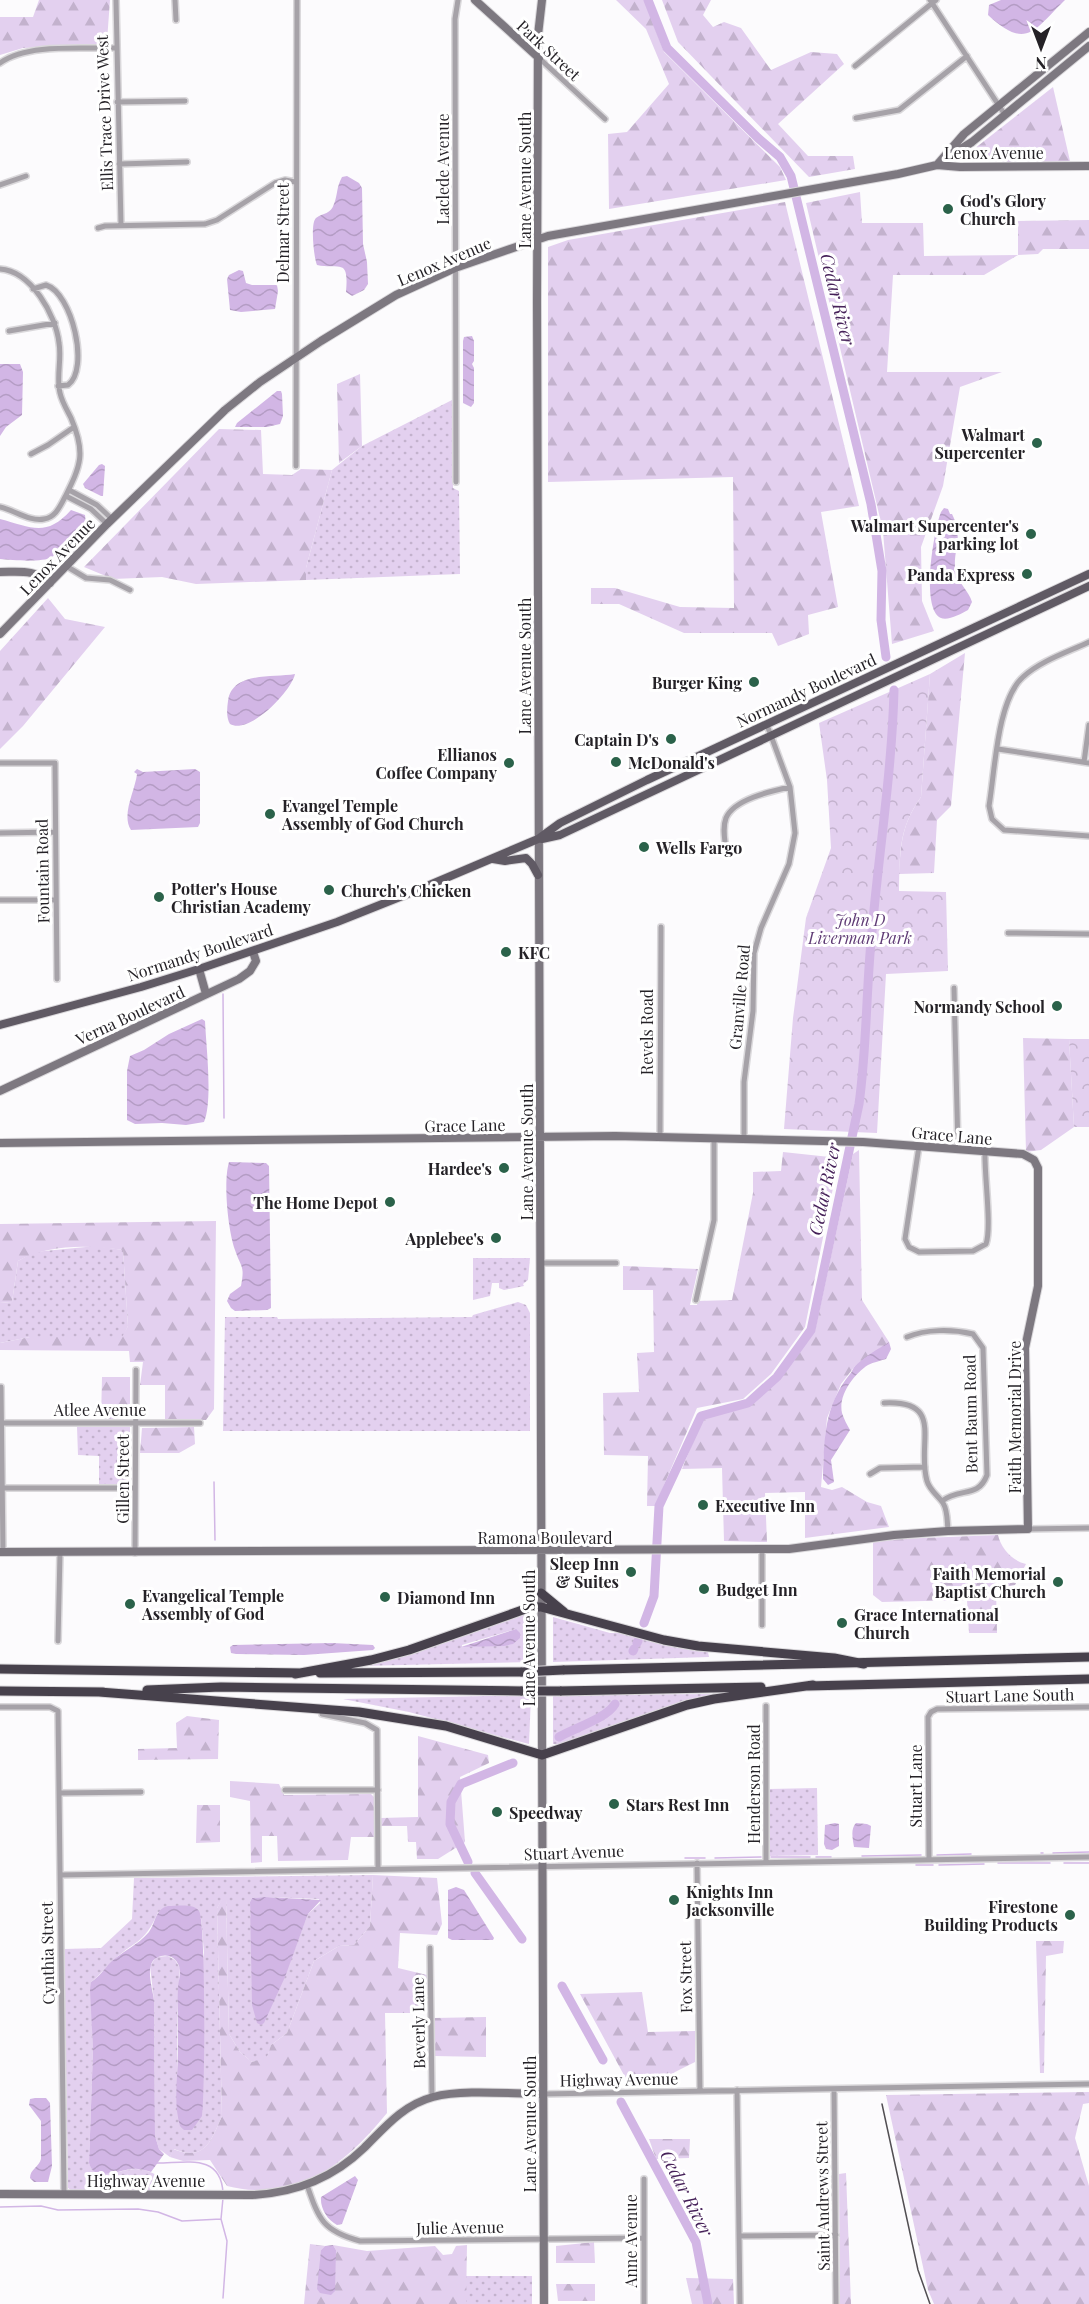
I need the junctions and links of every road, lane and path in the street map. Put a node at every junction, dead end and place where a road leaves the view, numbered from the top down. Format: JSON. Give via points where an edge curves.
{"nodes":[{"id":1,"x":116,"y":0,"type":"edge"},
{"id":2,"x":175,"y":0,"type":"edge"},
{"id":3,"x":297,"y":0,"type":"edge"},
{"id":4,"x":458,"y":0,"type":"edge"},
{"id":5,"x":475,"y":0,"type":"edge"},
{"id":6,"x":542,"y":0,"type":"edge"},
{"id":7,"x":932,"y":1,"type":"edge"},
{"id":8,"x":176,"y":20,"type":"dead end"},
{"id":9,"x":1088,"y":34,"type":"edge"},
{"id":10,"x":1089,"y":46,"type":"edge"},
{"id":11,"x":116,"y":48,"type":"junction"},
{"id":12,"x":967,"y":56,"type":"junction"},
{"id":13,"x":539,"y":58,"type":"junction"},
{"id":14,"x":0,"y":63,"type":"edge"},
{"id":15,"x":855,"y":66,"type":"dead end"},
{"id":16,"x":185,"y":101,"type":"dead end"},
{"id":17,"x":117,"y":102,"type":"junction"},
{"id":18,"x":999,"y":106,"type":"junction"},
{"id":19,"x":1005,"y":115,"type":"junction"},
{"id":20,"x":856,"y":118,"type":"dead end"},
{"id":21,"x":605,"y":119,"type":"dead end"},
{"id":22,"x":187,"y":162,"type":"dead end"},
{"id":23,"x":119,"y":164,"type":"junction"},
{"id":24,"x":937,"y":165,"type":"junction"},
{"id":25,"x":1089,"y":166,"type":"edge"},
{"id":26,"x":26,"y":176,"type":"dead end"},
{"id":27,"x":295,"y":182,"type":"junction"},
{"id":28,"x":0,"y":185,"type":"edge"},
{"id":29,"x":121,"y":225,"type":"junction"},
{"id":30,"x":98,"y":228,"type":"dead end"},
{"id":31,"x":537,"y":239,"type":"junction"},
{"id":32,"x":455,"y":268,"type":"junction"},
{"id":33,"x":0,"y":269,"type":"edge"},
{"id":34,"x":33,"y":289,"type":"junction"},
{"id":35,"x":55,"y":324,"type":"junction"},
{"id":36,"x":9,"y":331,"type":"dead end"},
{"id":37,"x":296,"y":357,"type":"junction"},
{"id":38,"x":58,"y":386,"type":"junction"},
{"id":39,"x":74,"y":427,"type":"junction"},
{"id":40,"x":32,"y":454,"type":"dead end"},
{"id":41,"x":296,"y":466,"type":"dead end"},
{"id":42,"x":456,"y":482,"type":"dead end"},
{"id":43,"x":69,"y":490,"type":"junction"},
{"id":44,"x":66,"y":496,"type":"junction"},
{"id":45,"x":0,"y":507,"type":"edge"},
{"id":46,"x":109,"y":522,"type":"junction"},
{"id":47,"x":66,"y":566,"type":"junction"},
{"id":48,"x":0,"y":572,"type":"edge"},
{"id":49,"x":1089,"y":574,"type":"edge"},
{"id":50,"x":50,"y":583,"type":"junction"},
{"id":51,"x":1089,"y":586,"type":"edge"},
{"id":52,"x":130,"y":590,"type":"dead end"},
{"id":53,"x":0,"y":634,"type":"edge"},
{"id":54,"x":1089,"y":642,"type":"edge"},
{"id":55,"x":854,"y":684,"type":"junction"},
{"id":56,"x":817,"y":714,"type":"junction"},
{"id":57,"x":767,"y":724,"type":"junction"},
{"id":58,"x":1089,"y":725,"type":"edge"},
{"id":59,"x":772,"y":735,"type":"junction"},
{"id":60,"x":998,"y":749,"type":"junction"},
{"id":61,"x":0,"y":763,"type":"edge"},
{"id":62,"x":1086,"y":763,"type":"edge"},
{"id":63,"x":790,"y":787,"type":"junction"},
{"id":64,"x":0,"y":832,"type":"edge"},
{"id":65,"x":55,"y":832,"type":"junction"},
{"id":66,"x":1089,"y":836,"type":"edge"},
{"id":67,"x":538,"y":839,"type":"junction"},
{"id":68,"x":724,"y":842,"type":"dead end"},
{"id":69,"x":492,"y":859,"type":"junction"},
{"id":70,"x":538,"y":875,"type":"junction"},
{"id":71,"x":0,"y":900,"type":"edge"},
{"id":72,"x":56,"y":900,"type":"junction"},
{"id":73,"x":661,"y":927,"type":"dead end"},
{"id":74,"x":1008,"y":933,"type":"dead end"},
{"id":75,"x":1089,"y":934,"type":"edge"},
{"id":76,"x":253,"y":952,"type":"junction"},
{"id":77,"x":199,"y":969,"type":"junction"},
{"id":78,"x":57,"y":979,"type":"dead end"},
{"id":79,"x":954,"y":988,"type":"dead end"},
{"id":80,"x":206,"y":994,"type":"junction"},
{"id":81,"x":0,"y":1025,"type":"edge"},
{"id":82,"x":0,"y":1091,"type":"edge"},
{"id":83,"x":540,"y":1136,"type":"junction"},
{"id":84,"x":660,"y":1137,"type":"junction"},
{"id":85,"x":714,"y":1138,"type":"junction"},
{"id":86,"x":744,"y":1140,"type":"junction"},
{"id":87,"x":0,"y":1143,"type":"edge"},
{"id":88,"x":919,"y":1146,"type":"junction"},
{"id":89,"x":958,"y":1149,"type":"junction"},
{"id":90,"x":985,"y":1151,"type":"junction"},
{"id":91,"x":1036,"y":1162,"type":"joint"},
{"id":92,"x":540,"y":1263,"type":"junction"},
{"id":93,"x":616,"y":1263,"type":"dead end"},
{"id":94,"x":696,"y":1300,"type":"dead end"},
{"id":95,"x":906,"y":1337,"type":"dead end"},
{"id":96,"x":136,"y":1370,"type":"dead end"},
{"id":97,"x":2,"y":1387,"type":"dead end"},
{"id":98,"x":884,"y":1403,"type":"dead end"},
{"id":99,"x":1,"y":1423,"type":"edge"},
{"id":100,"x":136,"y":1423,"type":"junction"},
{"id":101,"x":200,"y":1423,"type":"dead end"},
{"id":102,"x":925,"y":1467,"type":"junction"},
{"id":103,"x":870,"y":1474,"type":"dead end"},
{"id":104,"x":1,"y":1488,"type":"edge"},
{"id":105,"x":135,"y":1488,"type":"junction"},
{"id":106,"x":942,"y":1501,"type":"junction"},
{"id":107,"x":1089,"y":1528,"type":"edge"},
{"id":108,"x":1028,"y":1529,"type":"junction"},
{"id":109,"x":948,"y":1531,"type":"junction"},
{"id":110,"x":542,"y":1550,"type":"junction"},
{"id":111,"x":762,"y":1550,"type":"junction"},
{"id":112,"x":1,"y":1552,"type":"edge"},
{"id":113,"x":60,"y":1552,"type":"junction"},
{"id":114,"x":135,"y":1553,"type":"junction"},
{"id":115,"x":541,"y":1593,"type":"junction"},
{"id":116,"x":541,"y":1607,"type":"junction"},
{"id":117,"x":566,"y":1613,"type":"junction"},
{"id":118,"x":762,"y":1625,"type":"dead end"},
{"id":119,"x":58,"y":1641,"type":"dead end"},
{"id":120,"x":1089,"y":1657,"type":"edge"},
{"id":121,"x":864,"y":1664,"type":"junction"},
{"id":122,"x":0,"y":1669,"type":"edge"},
{"id":123,"x":295,"y":1674,"type":"junction"},
{"id":124,"x":1089,"y":1679,"type":"edge"},
{"id":125,"x":813,"y":1685,"type":"junction"},
{"id":126,"x":0,"y":1691,"type":"edge"},
{"id":127,"x":99,"y":1692,"type":"junction"},
{"id":128,"x":766,"y":1706,"type":"dead end"},
{"id":129,"x":0,"y":1707,"type":"edge"},
{"id":130,"x":1089,"y":1707,"type":"edge"},
{"id":131,"x":931,"y":1712,"type":"joint"},
{"id":132,"x":322,"y":1714,"type":"dead end"},
{"id":133,"x":542,"y":1755,"type":"junction"},
{"id":134,"x":285,"y":1790,"type":"dead end"},
{"id":135,"x":378,"y":1790,"type":"junction"},
{"id":136,"x":141,"y":1792,"type":"dead end"},
{"id":137,"x":60,"y":1793,"type":"junction"},
{"id":138,"x":1089,"y":1857,"type":"edge"},
{"id":139,"x":929,"y":1860,"type":"junction"},
{"id":140,"x":766,"y":1862,"type":"junction"},
{"id":141,"x":697,"y":1863,"type":"junction"},
{"id":142,"x":542,"y":1866,"type":"junction"},
{"id":143,"x":378,"y":1869,"type":"junction"},
{"id":144,"x":60,"y":1875,"type":"junction"},
{"id":145,"x":430,"y":1948,"type":"dead end"},
{"id":146,"x":1089,"y":2084,"type":"edge"},
{"id":147,"x":834,"y":2089,"type":"junction"},
{"id":148,"x":737,"y":2090,"type":"junction"},
{"id":149,"x":700,"y":2091,"type":"junction"},
{"id":150,"x":543,"y":2094,"type":"junction"},
{"id":151,"x":432,"y":2097,"type":"junction"},
{"id":152,"x":644,"y":2179,"type":"dead end"},
{"id":153,"x":307,"y":2185,"type":"junction"},
{"id":154,"x":64,"y":2193,"type":"junction"},
{"id":155,"x":0,"y":2194,"type":"edge"},
{"id":156,"x":836,"y":2235,"type":"junction"},
{"id":157,"x":740,"y":2236,"type":"junction"},
{"id":158,"x":643,"y":2238,"type":"junction"},
{"id":159,"x":543,"y":2239,"type":"junction"},
{"id":160,"x":544,"y":2304,"type":"edge"},
{"id":161,"x":644,"y":2304,"type":"edge"},
{"id":162,"x":740,"y":2304,"type":"edge"},
{"id":163,"x":836,"y":2304,"type":"edge"}],
"edges":[{"from":1,"to":11,"type":"street","name":"Ellis Trace Drive West"},
{"from":2,"to":8,"type":"street"},
{"from":3,"to":27,"type":"street","name":"Delmar Street"},
{"from":4,"to":32,"type":"street","name":"Laclede Avenue"},
{"from":5,"to":13,"type":"main road","name":"Park Street"},
{"from":6,"to":13,"type":"main road","name":"Lane Avenue South"},
{"from":7,"to":12,"type":"street"},
{"from":7,"to":15,"type":"street"},
{"from":9,"to":18,"type":"main road"},
{"from":10,"to":19,"type":"main road"},
{"from":11,"to":14,"type":"street","via":[[30,51]]},
{"from":11,"to":17,"type":"street","name":"Ellis Trace Drive West"},
{"from":12,"to":18,"type":"street"},
{"from":12,"to":20,"type":"street","via":[[899,110]]},
{"from":13,"to":21,"type":"street","name":"Park Street"},
{"from":13,"to":31,"type":"main road","name":"Lane Avenue South"},
{"from":16,"to":17,"type":"street"},
{"from":17,"to":23,"type":"street","name":"Ellis Trace Drive West"},
{"from":18,"to":19,"type":"street"},
{"from":18,"to":24,"type":"main road","via":[[964,134]]},
{"from":19,"to":24,"type":"main road"},
{"from":22,"to":23,"type":"street"},
{"from":23,"to":29,"type":"street","name":"Ellis Trace Drive West"},
{"from":24,"to":25,"type":"main road","name":"Lenox Avenue"},
{"from":24,"to":31,"type":"main road","name":"Lenox Avenue"},
{"from":26,"to":28,"type":"street"},
{"from":27,"to":29,"type":"street","via":[[274,183],[205,224]]},
{"from":27,"to":37,"type":"street","name":"Delmar Street"},
{"from":29,"to":30,"type":"street"},
{"from":31,"to":32,"type":"main road","name":"Lenox Avenue"},
{"from":31,"to":67,"type":"main road","name":"Lane Avenue South"},
{"from":32,"to":37,"type":"main road","name":"Lenox Avenue","via":[[378,305]]},
{"from":32,"to":42,"type":"street","name":"Laclede Avenue"},
{"from":33,"to":34,"type":"street","via":[[15,271]]},
{"from":34,"to":35,"type":"street"},
{"from":34,"to":38,"type":"street","via":[[46,285],[54,288],[73,324],[76,376],[68,385]]},
{"from":35,"to":36,"type":"street"},
{"from":35,"to":38,"type":"street","via":[[60,348]]},
{"from":37,"to":41,"type":"street","name":"Delmar Street"},
{"from":37,"to":46,"type":"main road","name":"Lenox Avenue","via":[[225,410]]},
{"from":38,"to":39,"type":"street"},
{"from":39,"to":40,"type":"street"},
{"from":39,"to":43,"type":"street","via":[[80,465]]},
{"from":43,"to":44,"type":"street"},
{"from":43,"to":46,"type":"street","via":[[97,506]]},
{"from":44,"to":45,"type":"street","via":[[56,512],[44,519]]},
{"from":44,"to":46,"type":"street"},
{"from":46,"to":47,"type":"main road","name":"Lenox Avenue"},
{"from":47,"to":50,"type":"main road","name":"Lenox Avenue"},
{"from":47,"to":52,"type":"street","via":[[86,578],[110,580]]},
{"from":48,"to":50,"type":"main road","via":[[33,572]]},
{"from":49,"to":55,"type":"main road","name":"Normandy Boulevard"},
{"from":50,"to":53,"type":"main road","name":"Lenox Avenue"},
{"from":51,"to":56,"type":"main road","name":"Normandy Boulevard"},
{"from":54,"to":60,"type":"street","via":[[1036,668],[1017,682],[1005,705]]},
{"from":55,"to":56,"type":"main road","via":[[849,693],[819,709]]},
{"from":55,"to":57,"type":"main road","name":"Normandy Boulevard"},
{"from":56,"to":59,"type":"main road","name":"Normandy Boulevard"},
{"from":57,"to":59,"type":"street","name":"Granville Road"},
{"from":57,"to":67,"type":"main road","name":"Normandy Boulevard","via":[[560,823]]},
{"from":58,"to":62,"type":"street"},
{"from":59,"to":63,"type":"street","name":"Granville Road"},
{"from":59,"to":67,"type":"main road","name":"Normandy Boulevard","via":[[560,835]]},
{"from":60,"to":62,"type":"street"},
{"from":60,"to":66,"type":"street","via":[[989,806],[996,824],[1011,831]]},
{"from":61,"to":65,"type":"street","name":"Fountain Road","via":[[55,763]]},
{"from":63,"to":68,"type":"street","via":[[736,806],[725,820]]},
{"from":63,"to":86,"type":"street","name":"Granville Road","via":[[793,849],[754,953],[753,1011],[744,1082]]},
{"from":64,"to":65,"type":"street"},
{"from":65,"to":72,"type":"street","name":"Fountain Road"},
{"from":67,"to":69,"type":"main road","name":"Normandy Boulevard"},
{"from":67,"to":70,"type":"main road","name":"Lane Avenue South"},
{"from":69,"to":70,"type":"main road","via":[[526,858]]},
{"from":69,"to":76,"type":"main road","name":"Normandy Boulevard"},
{"from":70,"to":83,"type":"main road","name":"Lane Avenue South"},
{"from":71,"to":72,"type":"street"},
{"from":72,"to":78,"type":"street","name":"Fountain Road"},
{"from":73,"to":84,"type":"street","name":"Revels Road"},
{"from":74,"to":75,"type":"street"},
{"from":76,"to":77,"type":"main road","name":"Normandy Boulevard"},
{"from":76,"to":80,"type":"main road","name":"Verna Boulevard","via":[[256,961],[250,971]]},
{"from":77,"to":80,"type":"main road"},
{"from":77,"to":81,"type":"main road","name":"Normandy Boulevard"},
{"from":79,"to":89,"type":"street"},
{"from":80,"to":82,"type":"main road","name":"Verna Boulevard"},
{"from":83,"to":84,"type":"main road","name":"Grace Lane"},
{"from":83,"to":87,"type":"main road","name":"Grace Lane"},
{"from":83,"to":92,"type":"main road","name":"Lane Avenue South"},
{"from":84,"to":85,"type":"main road","name":"Grace Lane"},
{"from":85,"to":86,"type":"main road","name":"Grace Lane"},
{"from":85,"to":94,"type":"street","via":[[714,1220]]},
{"from":86,"to":88,"type":"main road","name":"Grace Lane"},
{"from":88,"to":89,"type":"main road","name":"Grace Lane"},
{"from":88,"to":90,"type":"street","via":[[905,1231],[909,1246],[919,1252],[973,1251],[986,1244]]},
{"from":89,"to":90,"type":"main road","name":"Grace Lane"},
{"from":90,"to":91,"type":"main road","name":"Grace Lane","via":[[1023,1154]]},
{"from":91,"to":108,"type":"main road","name":"Faith Memorial Drive","via":[[1038,1286],[1025,1358]]},
{"from":92,"to":93,"type":"street"},
{"from":92,"to":110,"type":"main road","name":"Lane Avenue South"},
{"from":95,"to":106,"type":"street","name":"Bent Baum Road","via":[[919,1332],[961,1331],[972,1334],[983,1348],[987,1475],[979,1488],[954,1493]]},
{"from":96,"to":100,"type":"street","name":"Gillen Street"},
{"from":97,"to":99,"type":"street"},
{"from":98,"to":102,"type":"street","via":[[908,1404],[922,1415]]},
{"from":99,"to":100,"type":"street","name":"Atlee Avenue"},
{"from":99,"to":104,"type":"street"},
{"from":100,"to":101,"type":"street","name":"Atlee Avenue"},
{"from":100,"to":105,"type":"street","name":"Gillen Street"},
{"from":102,"to":103,"type":"street","via":[[880,1468]]},
{"from":102,"to":106,"type":"street","via":[[930,1488]]},
{"from":104,"to":105,"type":"street"},
{"from":104,"to":112,"type":"street"},
{"from":105,"to":114,"type":"street","name":"Gillen Street"},
{"from":106,"to":109,"type":"street"},
{"from":107,"to":108,"type":"street","name":"Ramona Boulevard"},
{"from":108,"to":109,"type":"main road","name":"Ramona Boulevard"},
{"from":109,"to":111,"type":"main road","name":"Ramona Boulevard"},
{"from":110,"to":111,"type":"main road","name":"Ramona Boulevard"},
{"from":110,"to":114,"type":"main road","name":"Ramona Boulevard"},
{"from":110,"to":115,"type":"main road","name":"Lane Avenue South"},
{"from":111,"to":118,"type":"street"},
{"from":112,"to":113,"type":"main road","name":"Ramona Boulevard"},
{"from":113,"to":114,"type":"main road","name":"Ramona Boulevard"},
{"from":113,"to":119,"type":"street"},
{"from":115,"to":116,"type":"main road","name":"Lane Avenue South"},
{"from":115,"to":117,"type":"highway"},
{"from":116,"to":117,"type":"highway"},
{"from":116,"to":123,"type":"highway","via":[[524,1608],[400,1653]]},
{"from":116,"to":133,"type":"main road","name":"Lane Avenue South"},
{"from":117,"to":121,"type":"highway","via":[[698,1646]]},
{"from":120,"to":121,"type":"highway"},
{"from":121,"to":123,"type":"highway","bridge":true},
{"from":122,"to":123,"type":"highway"},
{"from":124,"to":125,"type":"highway"},
{"from":125,"to":127,"type":"highway","bridge":true,"via":[[560,1691],[221,1687]]},
{"from":125,"to":133,"type":"highway","via":[[687,1705]]},
{"from":126,"to":127,"type":"highway"},
{"from":127,"to":133,"type":"highway","via":[[359,1712],[446,1726]]},
{"from":128,"to":140,"type":"street","name":"Henderson Road"},
{"from":129,"to":137,"type":"street","name":"Cynthia Street","via":[[58,1711]]},
{"from":130,"to":131,"type":"street","name":"Stuart Lane South"},
{"from":131,"to":139,"type":"street","name":"Stuart Lane"},
{"from":132,"to":135,"type":"street","via":[[365,1723],[377,1730]]},
{"from":133,"to":142,"type":"main road","name":"Lane Avenue South"},
{"from":134,"to":135,"type":"street"},
{"from":135,"to":143,"type":"street"},
{"from":136,"to":137,"type":"street"},
{"from":137,"to":144,"type":"street","name":"Cynthia Street"},
{"from":138,"to":139,"type":"street","name":"Stuart Avenue"},
{"from":139,"to":140,"type":"street","name":"Stuart Avenue"},
{"from":140,"to":141,"type":"street","name":"Stuart Avenue"},
{"from":141,"to":142,"type":"street","name":"Stuart Avenue"},
{"from":141,"to":149,"type":"street","name":"Fox Street"},
{"from":142,"to":143,"type":"street","name":"Stuart Avenue"},
{"from":142,"to":150,"type":"main road","name":"Lane Avenue South"},
{"from":143,"to":144,"type":"street","name":"Stuart Avenue"},
{"from":144,"to":154,"type":"street","name":"Cynthia Street"},
{"from":145,"to":151,"type":"street","name":"Beverly Lane"},
{"from":146,"to":147,"type":"street","name":"Highway Avenue"},
{"from":147,"to":148,"type":"street","name":"Highway Avenue"},
{"from":147,"to":156,"type":"street","name":"Saint Andrews Street"},
{"from":148,"to":149,"type":"street","name":"Highway Avenue"},
{"from":148,"to":157,"type":"street"},
{"from":149,"to":150,"type":"street","name":"Highway Avenue"},
{"from":150,"to":151,"type":"main road","name":"Highway Avenue"},
{"from":150,"to":159,"type":"main road","name":"Lane Avenue South"},
{"from":151,"to":153,"type":"main road","name":"Highway Avenue","via":[[399,2114],[351,2160]]},
{"from":152,"to":158,"type":"street","name":"Anne Avenue"},
{"from":153,"to":154,"type":"main road","name":"Highway Avenue","via":[[274,2193]]},
{"from":153,"to":159,"type":"street","name":"Julie Avenue","via":[[323,2224],[360,2241]]},
{"from":154,"to":155,"type":"main road","name":"Highway Avenue"},
{"from":156,"to":157,"type":"street"},
{"from":156,"to":163,"type":"street","name":"Saint Andrews Street"},
{"from":157,"to":162,"type":"street"},
{"from":158,"to":159,"type":"street","name":"Julie Avenue"},
{"from":158,"to":161,"type":"street","name":"Anne Avenue"},
{"from":159,"to":160,"type":"main road","name":"Lane Avenue South"}]}
